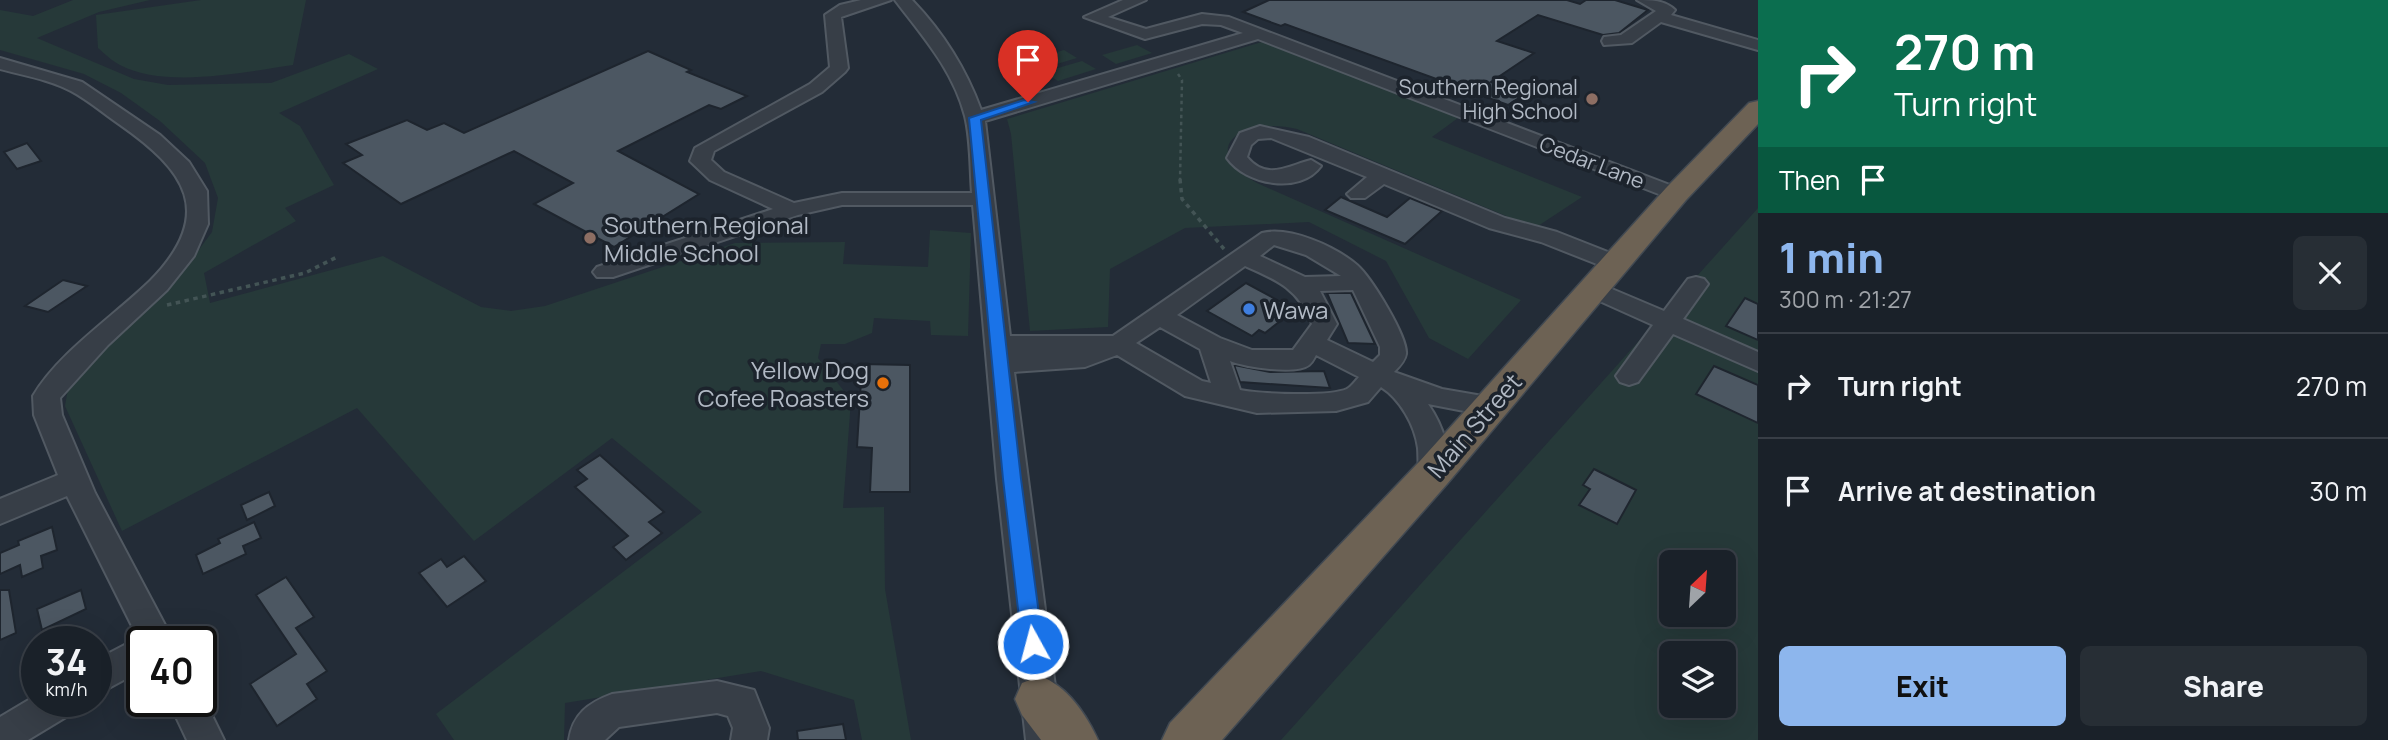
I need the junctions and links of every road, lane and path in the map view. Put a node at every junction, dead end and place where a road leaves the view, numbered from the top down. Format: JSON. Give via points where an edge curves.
{"nodes":[{"id":1,"x":883,"y":0,"type":"edge"},
{"id":2,"x":903,"y":0,"type":"edge"},
{"id":3,"x":1135,"y":0,"type":"edge"},
{"id":4,"x":1645,"y":0,"type":"edge"},
{"id":5,"x":1231,"y":2,"type":"dead end"},
{"id":6,"x":1664,"y":13,"type":"junction"},
{"id":7,"x":1223,"y":20,"type":"junction"},
{"id":8,"x":1259,"y":34,"type":"junction"},
{"id":9,"x":1758,"y":38,"type":"edge"},
{"id":10,"x":1610,"y":41,"type":"dead end"},
{"id":11,"x":1758,"y":45,"type":"edge"},
{"id":12,"x":0,"y":63,"type":"edge"},
{"id":13,"x":1162,"y":63,"type":"junction"},
{"id":14,"x":1758,"y":109,"type":"edge"},
{"id":15,"x":1469,"y":116,"type":"joint"},
{"id":16,"x":975,"y":118,"type":"junction"},
{"id":17,"x":1311,"y":166,"type":"dead end"},
{"id":18,"x":1382,"y":176,"type":"junction"},
{"id":19,"x":1358,"y":194,"type":"dead end"},
{"id":20,"x":1676,"y":194,"type":"junction"},
{"id":21,"x":984,"y":199,"type":"junction"},
{"id":22,"x":792,"y":210,"type":"junction"},
{"id":23,"x":339,"y":256,"type":"dead end"},
{"id":24,"x":1243,"y":257,"type":"junction"},
{"id":25,"x":605,"y":272,"type":"dead end"},
{"id":26,"x":1604,"y":275,"type":"junction"},
{"id":27,"x":1304,"y":284,"type":"junction"},
{"id":28,"x":1359,"y":284,"type":"junction"},
{"id":29,"x":1696,"y":284,"type":"dead end"},
{"id":30,"x":128,"y":314,"type":"junction"},
{"id":31,"x":1160,"y":316,"type":"junction"},
{"id":32,"x":1668,"y":324,"type":"junction"},
{"id":33,"x":1313,"y":343,"type":"junction"},
{"id":34,"x":1118,"y":344,"type":"junction"},
{"id":35,"x":1211,"y":344,"type":"junction"},
{"id":36,"x":999,"y":355,"type":"junction"},
{"id":37,"x":1758,"y":362,"type":"edge"},
{"id":38,"x":1629,"y":376,"type":"dead end"},
{"id":39,"x":1383,"y":378,"type":"junction"},
{"id":40,"x":1228,"y":396,"type":"junction"},
{"id":41,"x":1490,"y":405,"type":"junction"},
{"id":42,"x":1433,"y":473,"type":"junction"},
{"id":43,"x":74,"y":480,"type":"junction"},
{"id":44,"x":0,"y":512,"type":"edge"},
{"id":45,"x":149,"y":626,"type":"edge"},
{"id":46,"x":33,"y":717,"type":"edge"},
{"id":47,"x":194,"y":717,"type":"edge"},
{"id":48,"x":1042,"y":720,"type":"edge"},
{"id":49,"x":0,"y":737,"type":"edge"},
{"id":50,"x":206,"y":740,"type":"edge"},
{"id":51,"x":587,"y":740,"type":"edge"},
{"id":52,"x":749,"y":740,"type":"edge"},
{"id":53,"x":1072,"y":740,"type":"edge"},
{"id":54,"x":1188,"y":740,"type":"edge"}],
"edges":[{"from":1,"to":22,"type":"street","via":[[833,15],[839,68],[816,88],[705,148],[700,161],[717,176]]},
{"from":2,"to":16,"type":"street","via":[[926,23],[956,67]]},
{"from":3,"to":7,"type":"street","via":[[1092,17],[1145,34],[1202,19]]},
{"from":4,"to":6,"type":"street"},
{"from":5,"to":7,"type":"street"},
{"from":6,"to":9,"type":"street"},
{"from":6,"to":10,"type":"street","via":[[1626,39]]},
{"from":6,"to":11,"type":"street"},
{"from":7,"to":8,"type":"street"},
{"from":8,"to":13,"type":"street"},
{"from":8,"to":15,"type":"street"},
{"from":12,"to":30,"type":"street","via":[[76,86],[153,139],[182,166],[196,191],[197,224],[186,251]]},
{"from":13,"to":16,"type":"street"},
{"from":13,"to":24,"type":"path","via":[[1182,80],[1178,164],[1182,199],[1226,251]]},
{"from":14,"to":20,"type":"highway","name":"Main Street"},
{"from":15,"to":20,"type":"street","name":"Cedar Lane"},
{"from":16,"to":21,"type":"street"},
{"from":17,"to":18,"type":"street","via":[[1275,178],[1250,171],[1237,158],[1237,151],[1252,135],[1272,132]]},
{"from":18,"to":19,"type":"street"},
{"from":18,"to":26,"type":"street","via":[[1517,230],[1541,247]]},
{"from":20,"to":26,"type":"highway","name":"Main Street"},
{"from":21,"to":22,"type":"street","via":[[842,199]]},
{"from":21,"to":36,"type":"street"},
{"from":22,"to":25,"type":"street"},
{"from":23,"to":30,"type":"path","via":[[305,273]]},
{"from":24,"to":27,"type":"street"},
{"from":24,"to":28,"type":"street","via":[[1270,238],[1285,239],[1336,262]]},
{"from":24,"to":31,"type":"street"},
{"from":26,"to":32,"type":"street"},
{"from":26,"to":41,"type":"highway","name":"Main Street"},
{"from":27,"to":28,"type":"street"},
{"from":27,"to":33,"type":"street","via":[[1317,300],[1325,324]]},
{"from":28,"to":39,"type":"street","via":[[1393,347]]},
{"from":29,"to":32,"type":"street"},
{"from":30,"to":43,"type":"street","via":[[46,396],[48,415]]},
{"from":31,"to":34,"type":"street"},
{"from":31,"to":35,"type":"street"},
{"from":32,"to":37,"type":"street"},
{"from":32,"to":38,"type":"street"},
{"from":33,"to":35,"type":"street","via":[[1300,359],[1250,359]]},
{"from":33,"to":39,"type":"street"},
{"from":34,"to":36,"type":"street","via":[[1086,358]]},
{"from":34,"to":40,"type":"street","via":[[1194,389]]},
{"from":35,"to":40,"type":"street"},
{"from":36,"to":48,"type":"street"},
{"from":39,"to":40,"type":"street","via":[[1358,395],[1336,401],[1257,403]]},
{"from":39,"to":41,"type":"street","via":[[1431,398]]},
{"from":39,"to":42,"type":"street","via":[[1419,408],[1429,424]]},
{"from":41,"to":42,"type":"highway","name":"Main Street"},
{"from":42,"to":54,"type":"highway","name":"Main Street"},
{"from":43,"to":44,"type":"street"},
{"from":43,"to":45,"type":"street"},
{"from":46,"to":49,"type":"street"},
{"from":47,"to":50,"type":"street"},
{"from":48,"to":53,"type":"highway"},
{"from":51,"to":52,"type":"street","via":[[589,727],[612,711],[717,697],[741,702],[751,728]]}]}
